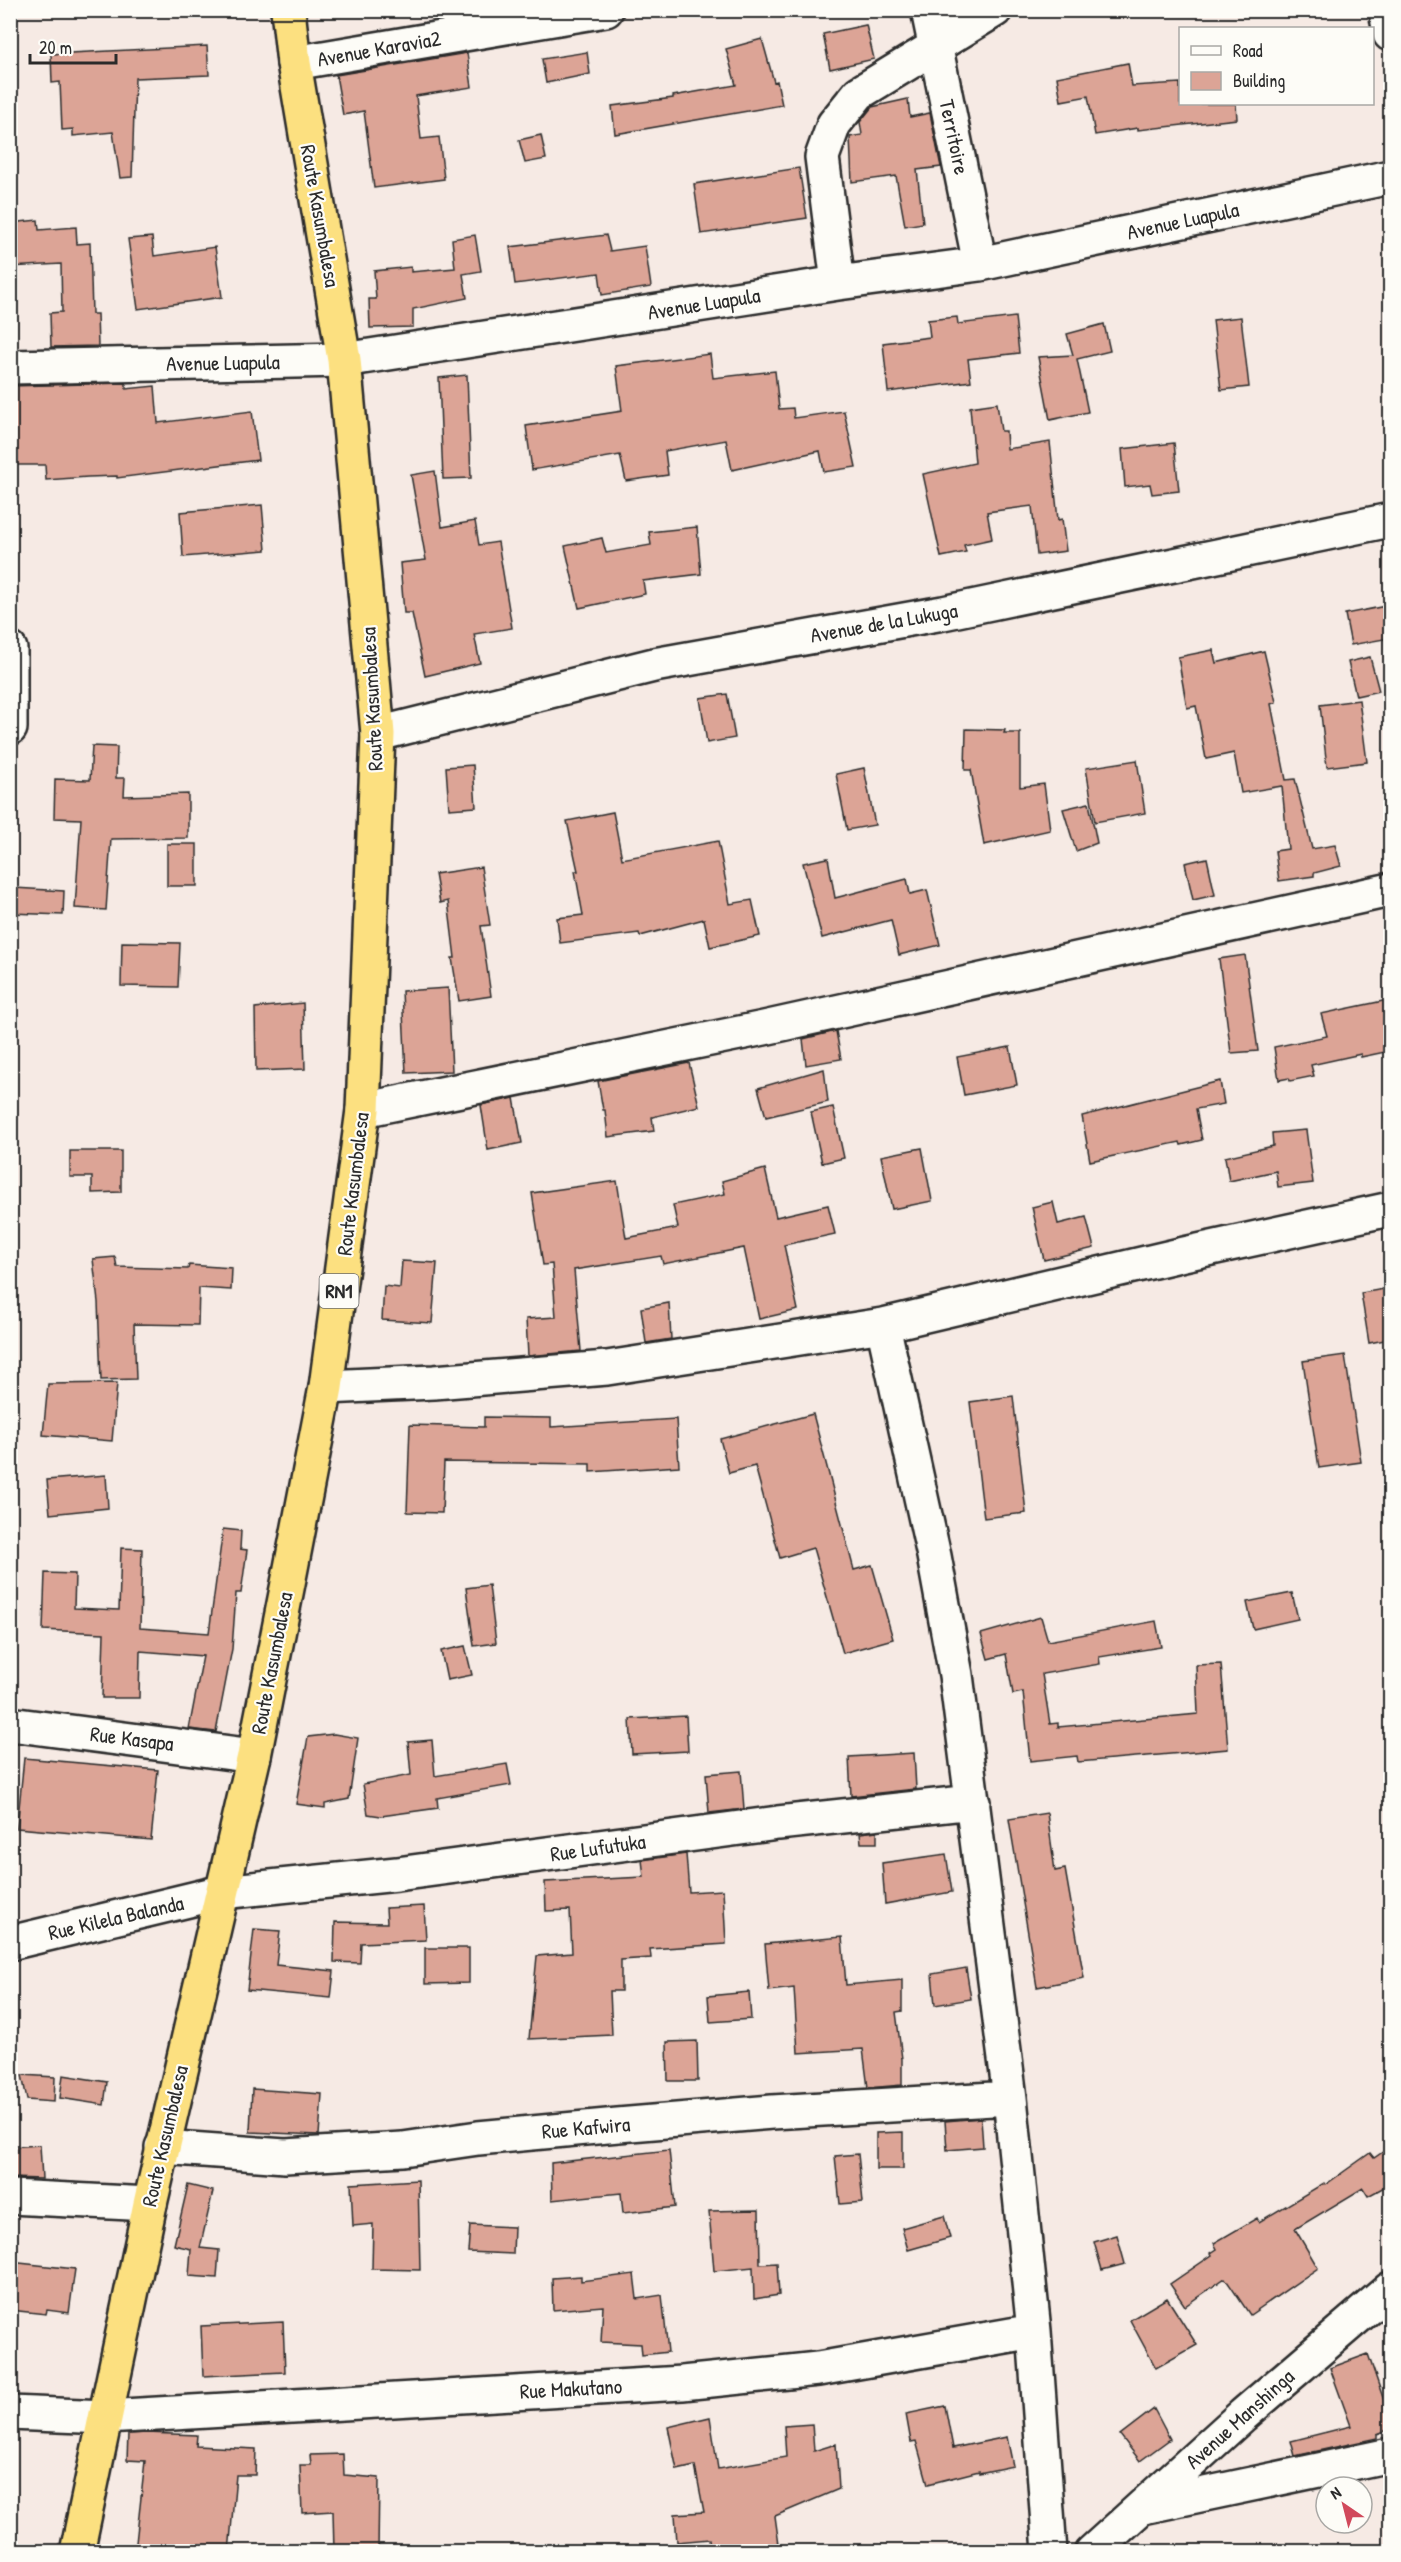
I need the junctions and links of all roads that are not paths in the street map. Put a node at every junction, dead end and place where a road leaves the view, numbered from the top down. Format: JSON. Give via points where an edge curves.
{"nodes":[{"id":1,"x":288,"y":10,"type":"edge"},
{"id":2,"x":606,"y":10,"type":"edge"},
{"id":3,"x":928,"y":10,"type":"edge"},
{"id":4,"x":995,"y":10,"type":"edge"},
{"id":5,"x":1386,"y":10,"type":"edge"},
{"id":6,"x":1390,"y":34,"type":"edge"},
{"id":7,"x":936,"y":46,"type":"junction"},
{"id":8,"x":294,"y":63,"type":"junction"},
{"id":9,"x":1390,"y":177,"type":"edge"},
{"id":10,"x":980,"y":264,"type":"junction"},
{"id":11,"x":838,"y":283,"type":"junction"},
{"id":12,"x":344,"y":360,"type":"junction"},
{"id":13,"x":10,"y":367,"type":"edge"},
{"id":14,"x":1390,"y":520,"type":"edge"},
{"id":15,"x":10,"y":649,"type":"edge"},
{"id":16,"x":10,"y":728,"type":"edge"},
{"id":17,"x":378,"y":734,"type":"junction"},
{"id":18,"x":1390,"y":890,"type":"edge"},
{"id":19,"x":363,"y":1110,"type":"junction"},
{"id":20,"x":1390,"y":1209,"type":"edge"},
{"id":21,"x":883,"y":1325,"type":"junction"},
{"id":22,"x":326,"y":1387,"type":"junction"},
{"id":23,"x":10,"y":1724,"type":"edge"},
{"id":24,"x":254,"y":1756,"type":"junction"},
{"id":25,"x":973,"y":1802,"type":"junction"},
{"id":26,"x":222,"y":1892,"type":"junction"},
{"id":27,"x":10,"y":1943,"type":"edge"},
{"id":28,"x":1010,"y":2098,"type":"junction"},
{"id":29,"x":162,"y":2147,"type":"junction"},
{"id":30,"x":10,"y":2198,"type":"edge"},
{"id":31,"x":150,"y":2204,"type":"junction"},
{"id":32,"x":1390,"y":2289,"type":"edge"},
{"id":33,"x":1034,"y":2331,"type":"junction"},
{"id":34,"x":10,"y":2413,"type":"edge"},
{"id":35,"x":106,"y":2417,"type":"junction"},
{"id":36,"x":1390,"y":2455,"type":"edge"},
{"id":37,"x":1141,"y":2508,"type":"junction"},
{"id":38,"x":77,"y":2552,"type":"edge"},
{"id":39,"x":1050,"y":2552,"type":"edge"},
{"id":40,"x":1092,"y":2552,"type":"edge"}],
"edges":[{"from":1,"to":8,"type":"highway","name":"Route Kasumbalesa","number":"RN1"},
{"from":2,"to":8,"type":"street","name":"Avenue Karavia2"},
{"from":3,"to":7,"type":"street","name":"Territoire"},
{"from":4,"to":7,"type":"street"},
{"from":5,"to":6,"type":"street"},
{"from":7,"to":10,"type":"street","name":"Territoire"},
{"from":7,"to":11,"type":"street","via":[[859,93],[834,124],[822,158]]},
{"from":8,"to":12,"type":"highway","name":"Route Kasumbalesa","number":"RN1"},
{"from":9,"to":10,"type":"street","name":"Avenue Luapula"},
{"from":10,"to":11,"type":"street","name":"Avenue Luapula"},
{"from":11,"to":12,"type":"street","name":"Avenue Luapula"},
{"from":12,"to":13,"type":"street","name":"Avenue Luapula"},
{"from":12,"to":17,"type":"highway","name":"Route Kasumbalesa","number":"RN1"},
{"from":14,"to":17,"type":"street","name":"Avenue de la Lukuga","via":[[943,613],[654,665]]},
{"from":15,"to":16,"type":"street"},
{"from":17,"to":19,"type":"highway","name":"Route Kasumbalesa","number":"RN1"},
{"from":18,"to":19,"type":"street","via":[[764,1028]]},
{"from":19,"to":22,"type":"highway","name":"Route Kasumbalesa","number":"RN1"},
{"from":20,"to":21,"type":"street"},
{"from":21,"to":22,"type":"street","via":[[608,1368]]},
{"from":21,"to":25,"type":"street","via":[[934,1556],[956,1675]]},
{"from":22,"to":24,"type":"highway","name":"Route Kasumbalesa","number":"RN1"},
{"from":23,"to":24,"type":"street","name":"Rue Kasapa"},
{"from":24,"to":26,"type":"highway","name":"Route Kasumbalesa","number":"RN1"},
{"from":25,"to":26,"type":"street","name":"Rue Lufutuka","via":[[778,1822],[408,1873]]},
{"from":25,"to":28,"type":"street"},
{"from":26,"to":27,"type":"street","name":"Rue Kilela Balanda"},
{"from":26,"to":29,"type":"highway","name":"Route Kasumbalesa","number":"RN1"},
{"from":28,"to":29,"type":"street","name":"Rue Kafwira","via":[[736,2115],[403,2149],[285,2156]]},
{"from":28,"to":33,"type":"street"},
{"from":29,"to":31,"type":"highway","name":"Route Kasumbalesa","number":"RN1"},
{"from":30,"to":31,"type":"street"},
{"from":31,"to":35,"type":"highway","name":"Route Kasumbalesa","number":"RN1"},
{"from":32,"to":37,"type":"street","name":"Avenue Manshinga"},
{"from":33,"to":35,"type":"street","name":"Rue Makutano","via":[[818,2369],[682,2383]]},
{"from":33,"to":39,"type":"street"},
{"from":34,"to":35,"type":"street","name":"Rue Makutano"},
{"from":35,"to":38,"type":"highway","name":"Route Kasumbalesa","number":"RN1"},
{"from":36,"to":37,"type":"street"},
{"from":37,"to":40,"type":"street","name":"Avenue Manshinga"}]}
